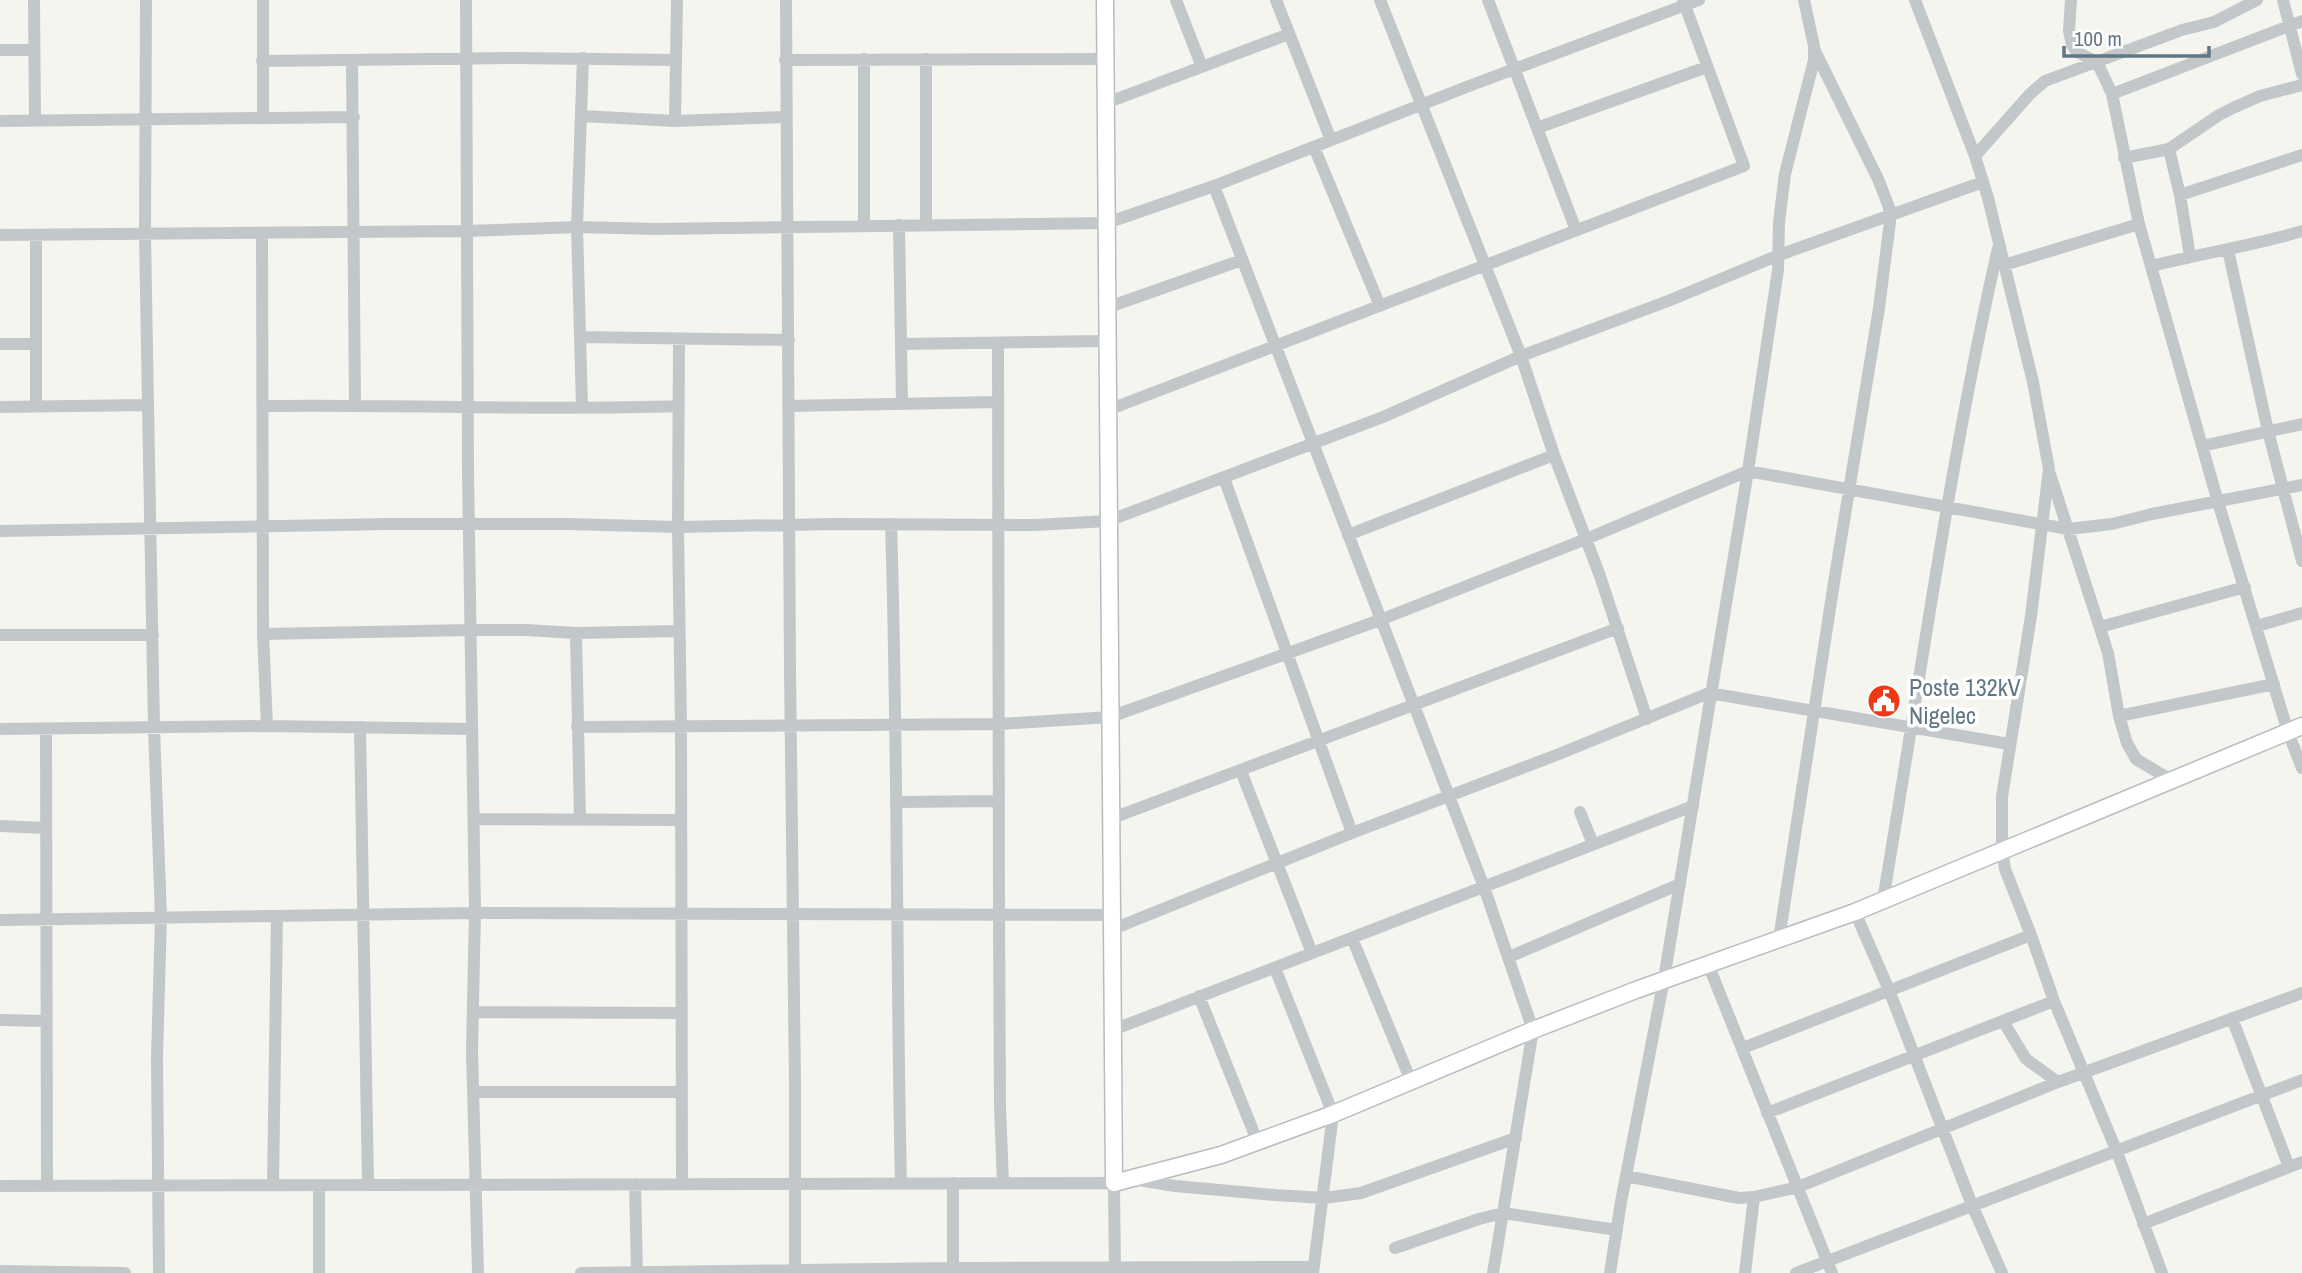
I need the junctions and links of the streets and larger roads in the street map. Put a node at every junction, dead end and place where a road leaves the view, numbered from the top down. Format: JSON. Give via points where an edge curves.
{"nodes":[{"id":1,"x":34,"y":0,"type":"edge"},
{"id":2,"x":146,"y":0,"type":"edge"},
{"id":3,"x":263,"y":0,"type":"edge"},
{"id":4,"x":466,"y":0,"type":"edge"},
{"id":5,"x":677,"y":0,"type":"edge"},
{"id":6,"x":786,"y":0,"type":"edge"},
{"id":7,"x":1105,"y":0,"type":"edge"},
{"id":8,"x":1176,"y":0,"type":"edge"},
{"id":9,"x":1276,"y":0,"type":"edge"},
{"id":10,"x":1380,"y":0,"type":"edge"},
{"id":11,"x":1488,"y":0,"type":"edge"},
{"id":12,"x":1699,"y":0,"type":"edge"},
{"id":13,"x":1804,"y":0,"type":"edge"},
{"id":14,"x":1915,"y":0,"type":"edge"},
{"id":15,"x":2071,"y":0,"type":"edge"},
{"id":16,"x":2257,"y":0,"type":"edge"},
{"id":17,"x":2283,"y":0,"type":"edge"},
{"id":18,"x":1684,"y":3,"type":"edge"},
{"id":19,"x":2296,"y":23,"type":"edge"},
{"id":20,"x":1289,"y":34,"type":"junction"},
{"id":21,"x":0,"y":50,"type":"edge"},
{"id":22,"x":34,"y":50,"type":"junction"},
{"id":23,"x":1815,"y":51,"type":"junction"},
{"id":24,"x":466,"y":58,"type":"junction"},
{"id":25,"x":583,"y":58,"type":"junction"},
{"id":26,"x":1105,"y":58,"type":"junction"},
{"id":27,"x":864,"y":59,"type":"junction"},
{"id":28,"x":926,"y":59,"type":"junction"},
{"id":29,"x":352,"y":60,"type":"junction"},
{"id":30,"x":676,"y":60,"type":"junction"},
{"id":31,"x":786,"y":60,"type":"junction"},
{"id":32,"x":262,"y":61,"type":"junction"},
{"id":33,"x":2097,"y":62,"type":"junction"},
{"id":34,"x":1202,"y":66,"type":"junction"},
{"id":35,"x":1707,"y":67,"type":"junction"},
{"id":36,"x":1514,"y":69,"type":"junction"},
{"id":37,"x":2302,"y":74,"type":"edge"},
{"id":38,"x":2302,"y":85,"type":"edge"},
{"id":39,"x":2112,"y":94,"type":"junction"},
{"id":40,"x":1106,"y":103,"type":"junction"},
{"id":41,"x":1421,"y":105,"type":"junction"},
{"id":42,"x":582,"y":116,"type":"junction"},
{"id":43,"x":263,"y":117,"type":"junction"},
{"id":44,"x":354,"y":117,"type":"junction"},
{"id":45,"x":786,"y":117,"type":"junction"},
{"id":46,"x":146,"y":119,"type":"junction"},
{"id":47,"x":35,"y":120,"type":"junction"},
{"id":48,"x":0,"y":121,"type":"edge"},
{"id":49,"x":675,"y":121,"type":"junction"},
{"id":50,"x":1537,"y":128,"type":"junction"},
{"id":51,"x":1331,"y":140,"type":"junction"},
{"id":52,"x":1314,"y":147,"type":"junction"},
{"id":53,"x":2169,"y":149,"type":"junction"},
{"id":54,"x":2302,"y":155,"type":"edge"},
{"id":55,"x":1975,"y":156,"type":"junction"},
{"id":56,"x":2124,"y":158,"type":"junction"},
{"id":57,"x":1983,"y":182,"type":"junction"},
{"id":58,"x":1213,"y":186,"type":"junction"},
{"id":59,"x":2180,"y":195,"type":"junction"},
{"id":60,"x":1891,"y":215,"type":"junction"},
{"id":61,"x":1107,"y":223,"type":"junction"},
{"id":62,"x":926,"y":224,"type":"junction"},
{"id":63,"x":2139,"y":224,"type":"junction"},
{"id":64,"x":864,"y":225,"type":"junction"},
{"id":65,"x":899,"y":225,"type":"junction"},
{"id":66,"x":788,"y":226,"type":"junction"},
{"id":67,"x":577,"y":227,"type":"junction"},
{"id":68,"x":1576,"y":230,"type":"junction"},
{"id":69,"x":467,"y":231,"type":"junction"},
{"id":70,"x":2302,"y":231,"type":"edge"},
{"id":71,"x":354,"y":232,"type":"junction"},
{"id":72,"x":262,"y":233,"type":"junction"},
{"id":73,"x":0,"y":235,"type":"edge"},
{"id":74,"x":36,"y":235,"type":"junction"},
{"id":75,"x":145,"y":235,"type":"junction"},
{"id":76,"x":1999,"y":241,"type":"junction"},
{"id":77,"x":2228,"y":250,"type":"junction"},
{"id":78,"x":1779,"y":255,"type":"junction"},
{"id":79,"x":2190,"y":256,"type":"junction"},
{"id":80,"x":1242,"y":260,"type":"junction"},
{"id":81,"x":2004,"y":265,"type":"junction"},
{"id":82,"x":1486,"y":266,"type":"junction"},
{"id":83,"x":2152,"y":266,"type":"junction"},
{"id":84,"x":1380,"y":306,"type":"junction"},
{"id":85,"x":1106,"y":308,"type":"junction"},
{"id":86,"x":581,"y":337,"type":"junction"},
{"id":87,"x":679,"y":339,"type":"junction"},
{"id":88,"x":789,"y":340,"type":"junction"},
{"id":89,"x":1107,"y":341,"type":"junction"},
{"id":90,"x":998,"y":343,"type":"junction"},
{"id":91,"x":36,"y":344,"type":"junction"},
{"id":92,"x":901,"y":344,"type":"junction"},
{"id":93,"x":0,"y":345,"type":"edge"},
{"id":94,"x":1275,"y":347,"type":"junction"},
{"id":95,"x":1521,"y":356,"type":"junction"},
{"id":96,"x":998,"y":402,"type":"junction"},
{"id":97,"x":355,"y":404,"type":"junction"},
{"id":98,"x":902,"y":404,"type":"junction"},
{"id":99,"x":148,"y":405,"type":"junction"},
{"id":100,"x":788,"y":405,"type":"junction"},
{"id":101,"x":36,"y":406,"type":"junction"},
{"id":102,"x":264,"y":406,"type":"junction"},
{"id":103,"x":679,"y":406,"type":"junction"},
{"id":104,"x":0,"y":407,"type":"edge"},
{"id":105,"x":468,"y":407,"type":"junction"},
{"id":106,"x":582,"y":407,"type":"junction"},
{"id":107,"x":1108,"y":410,"type":"junction"},
{"id":108,"x":2302,"y":424,"type":"edge"},
{"id":109,"x":2268,"y":431,"type":"junction"},
{"id":110,"x":1314,"y":443,"type":"junction"},
{"id":111,"x":2202,"y":446,"type":"junction"},
{"id":112,"x":1554,"y":455,"type":"junction"},
{"id":113,"x":2049,"y":469,"type":"junction"},
{"id":114,"x":1748,"y":471,"type":"junction"},
{"id":115,"x":1224,"y":478,"type":"junction"},
{"id":116,"x":2302,"y":485,"type":"edge"},
{"id":117,"x":1850,"y":489,"type":"junction"},
{"id":118,"x":2283,"y":489,"type":"junction"},
{"id":119,"x":2218,"y":502,"type":"junction"},
{"id":120,"x":1946,"y":506,"type":"junction"},
{"id":121,"x":1108,"y":521,"type":"junction"},
{"id":122,"x":891,"y":524,"type":"junction"},
{"id":123,"x":999,"y":524,"type":"junction"},
{"id":124,"x":469,"y":525,"type":"junction"},
{"id":125,"x":789,"y":525,"type":"junction"},
{"id":126,"x":2043,"y":525,"type":"junction"},
{"id":127,"x":262,"y":526,"type":"junction"},
{"id":128,"x":152,"y":527,"type":"junction"},
{"id":129,"x":678,"y":527,"type":"junction"},
{"id":130,"x":2068,"y":529,"type":"junction"},
{"id":131,"x":0,"y":531,"type":"edge"},
{"id":132,"x":1348,"y":535,"type":"junction"},
{"id":133,"x":1586,"y":539,"type":"junction"},
{"id":134,"x":2302,"y":561,"type":"edge"},
{"id":135,"x":2245,"y":587,"type":"junction"},
{"id":136,"x":2302,"y":613,"type":"edge"},
{"id":137,"x":1380,"y":620,"type":"junction"},
{"id":138,"x":2257,"y":626,"type":"junction"},
{"id":139,"x":2100,"y":627,"type":"junction"},
{"id":140,"x":1618,"y":628,"type":"junction"},
{"id":141,"x":470,"y":630,"type":"junction"},
{"id":142,"x":679,"y":631,"type":"junction"},
{"id":143,"x":576,"y":633,"type":"junction"},
{"id":144,"x":263,"y":634,"type":"junction"},
{"id":145,"x":0,"y":635,"type":"edge"},
{"id":146,"x":153,"y":635,"type":"junction"},
{"id":147,"x":1287,"y":653,"type":"junction"},
{"id":148,"x":2274,"y":684,"type":"junction"},
{"id":149,"x":1709,"y":693,"type":"junction"},
{"id":150,"x":1413,"y":705,"type":"junction"},
{"id":151,"x":1814,"y":711,"type":"junction"},
{"id":152,"x":2119,"y":716,"type":"junction"},
{"id":153,"x":1110,"y":717,"type":"junction"},
{"id":154,"x":1647,"y":719,"type":"junction"},
{"id":155,"x":999,"y":724,"type":"junction"},
{"id":156,"x":791,"y":725,"type":"junction"},
{"id":157,"x":895,"y":725,"type":"junction"},
{"id":158,"x":267,"y":726,"type":"junction"},
{"id":159,"x":681,"y":726,"type":"junction"},
{"id":160,"x":154,"y":727,"type":"junction"},
{"id":161,"x":360,"y":727,"type":"junction"},
{"id":162,"x":577,"y":727,"type":"junction"},
{"id":163,"x":0,"y":729,"type":"edge"},
{"id":164,"x":46,"y":729,"type":"junction"},
{"id":165,"x":472,"y":729,"type":"junction"},
{"id":166,"x":1910,"y":729,"type":"junction"},
{"id":167,"x":2295,"y":729,"type":"edge"},
{"id":168,"x":1319,"y":741,"type":"junction"},
{"id":169,"x":2009,"y":744,"type":"junction"},
{"id":170,"x":2302,"y":768,"type":"edge"},
{"id":171,"x":1241,"y":771,"type":"junction"},
{"id":172,"x":2171,"y":780,"type":"junction"},
{"id":173,"x":1448,"y":796,"type":"junction"},
{"id":174,"x":999,"y":801,"type":"junction"},
{"id":175,"x":897,"y":802,"type":"junction"},
{"id":176,"x":1693,"y":806,"type":"junction"},
{"id":177,"x":1580,"y":812,"type":"dead end"},
{"id":178,"x":474,"y":819,"type":"junction"},
{"id":179,"x":580,"y":819,"type":"junction"},
{"id":180,"x":1110,"y":819,"type":"junction"},
{"id":181,"x":681,"y":820,"type":"junction"},
{"id":182,"x":0,"y":826,"type":"edge"},
{"id":183,"x":46,"y":828,"type":"junction"},
{"id":184,"x":1352,"y":832,"type":"junction"},
{"id":185,"x":1593,"y":844,"type":"junction"},
{"id":186,"x":2002,"y":850,"type":"junction"},
{"id":187,"x":1277,"y":863,"type":"junction"},
{"id":188,"x":1680,"y":884,"type":"junction"},
{"id":189,"x":1484,"y":887,"type":"junction"},
{"id":190,"x":1883,"y":900,"type":"junction"},
{"id":191,"x":1855,"y":912,"type":"junction"},
{"id":192,"x":475,"y":913,"type":"junction"},
{"id":193,"x":681,"y":913,"type":"junction"},
{"id":194,"x":793,"y":913,"type":"junction"},
{"id":195,"x":363,"y":914,"type":"junction"},
{"id":196,"x":899,"y":914,"type":"junction"},
{"id":197,"x":999,"y":915,"type":"junction"},
{"id":198,"x":161,"y":917,"type":"junction"},
{"id":199,"x":277,"y":917,"type":"junction"},
{"id":200,"x":0,"y":920,"type":"edge"},
{"id":201,"x":46,"y":920,"type":"junction"},
{"id":202,"x":1112,"y":922,"type":"junction"},
{"id":203,"x":2031,"y":934,"type":"junction"},
{"id":204,"x":1352,"y":938,"type":"junction"},
{"id":205,"x":1779,"y":939,"type":"junction"},
{"id":206,"x":1312,"y":953,"type":"junction"},
{"id":207,"x":1509,"y":957,"type":"junction"},
{"id":208,"x":1708,"y":964,"type":"junction"},
{"id":209,"x":1275,"y":968,"type":"junction"},
{"id":210,"x":1664,"y":979,"type":"junction"},
{"id":211,"x":1889,"y":990,"type":"junction"},
{"id":212,"x":2302,"y":993,"type":"edge"},
{"id":213,"x":1199,"y":996,"type":"junction"},
{"id":214,"x":2054,"y":1001,"type":"junction"},
{"id":215,"x":473,"y":1012,"type":"junction"},
{"id":216,"x":682,"y":1013,"type":"junction"},
{"id":217,"x":2232,"y":1018,"type":"junction"},
{"id":218,"x":0,"y":1020,"type":"edge"},
{"id":219,"x":46,"y":1020,"type":"junction"},
{"id":220,"x":2003,"y":1021,"type":"junction"},
{"id":221,"x":1113,"y":1030,"type":"junction"},
{"id":222,"x":1533,"y":1030,"type":"junction"},
{"id":223,"x":1743,"y":1048,"type":"junction"},
{"id":224,"x":1913,"y":1054,"type":"junction"},
{"id":225,"x":2085,"y":1073,"type":"junction"},
{"id":226,"x":2302,"y":1080,"type":"edge"},
{"id":227,"x":1411,"y":1081,"type":"junction"},
{"id":228,"x":2059,"y":1082,"type":"junction"},
{"id":229,"x":475,"y":1092,"type":"junction"},
{"id":230,"x":681,"y":1092,"type":"junction"},
{"id":231,"x":2261,"y":1096,"type":"junction"},
{"id":232,"x":1767,"y":1113,"type":"junction"},
{"id":233,"x":1333,"y":1114,"type":"junction"},
{"id":234,"x":1942,"y":1129,"type":"junction"},
{"id":235,"x":1517,"y":1138,"type":"junction"},
{"id":236,"x":1258,"y":1143,"type":"junction"},
{"id":237,"x":2117,"y":1152,"type":"junction"},
{"id":238,"x":2302,"y":1162,"type":"edge"},
{"id":239,"x":2289,"y":1167,"type":"junction"},
{"id":240,"x":1626,"y":1176,"type":"junction"},
{"id":241,"x":1131,"y":1179,"type":"junction"},
{"id":242,"x":953,"y":1183,"type":"junction"},
{"id":243,"x":1003,"y":1183,"type":"junction"},
{"id":244,"x":1114,"y":1183,"type":"junction"},
{"id":245,"x":635,"y":1184,"type":"junction"},
{"id":246,"x":682,"y":1184,"type":"junction"},
{"id":247,"x":795,"y":1184,"type":"junction"},
{"id":248,"x":901,"y":1184,"type":"junction"},
{"id":249,"x":47,"y":1185,"type":"junction"},
{"id":250,"x":159,"y":1185,"type":"junction"},
{"id":251,"x":273,"y":1185,"type":"junction"},
{"id":252,"x":319,"y":1185,"type":"junction"},
{"id":253,"x":368,"y":1185,"type":"junction"},
{"id":254,"x":476,"y":1185,"type":"junction"},
{"id":255,"x":0,"y":1186,"type":"edge"},
{"id":256,"x":1798,"y":1187,"type":"junction"},
{"id":257,"x":1754,"y":1197,"type":"junction"},
{"id":258,"x":1324,"y":1198,"type":"junction"},
{"id":259,"x":1972,"y":1205,"type":"junction"},
{"id":260,"x":1503,"y":1213,"type":"junction"},
{"id":261,"x":2143,"y":1224,"type":"junction"},
{"id":262,"x":1617,"y":1230,"type":"junction"},
{"id":263,"x":1395,"y":1248,"type":"dead end"},
{"id":264,"x":1830,"y":1267,"type":"edge"},
{"id":265,"x":953,"y":1270,"type":"edge"},
{"id":266,"x":1115,"y":1270,"type":"edge"},
{"id":267,"x":1235,"y":1270,"type":"edge"},
{"id":268,"x":1314,"y":1270,"type":"edge"},
{"id":269,"x":0,"y":1271,"type":"edge"},
{"id":270,"x":795,"y":1271,"type":"edge"},
{"id":271,"x":125,"y":1273,"type":"edge"},
{"id":272,"x":159,"y":1273,"type":"edge"},
{"id":273,"x":319,"y":1273,"type":"edge"},
{"id":274,"x":478,"y":1273,"type":"edge"},
{"id":275,"x":581,"y":1273,"type":"edge"},
{"id":276,"x":637,"y":1273,"type":"edge"},
{"id":277,"x":1493,"y":1273,"type":"edge"},
{"id":278,"x":1610,"y":1273,"type":"edge"},
{"id":279,"x":1745,"y":1273,"type":"edge"},
{"id":280,"x":1796,"y":1273,"type":"edge"},
{"id":281,"x":2001,"y":1273,"type":"edge"},
{"id":282,"x":2162,"y":1273,"type":"edge"}],
"edges":[{"from":1,"to":22,"type":"street"},
{"from":2,"to":46,"type":"street"},
{"from":3,"to":32,"type":"street"},
{"from":4,"to":24,"type":"street"},
{"from":5,"to":30,"type":"street"},
{"from":6,"to":31,"type":"street"},
{"from":7,"to":26,"type":"street"},
{"from":8,"to":34,"type":"street"},
{"from":9,"to":20,"type":"street"},
{"from":10,"to":41,"type":"street"},
{"from":11,"to":36,"type":"street"},
{"from":12,"to":18,"type":"street"},
{"from":13,"to":23,"type":"street"},
{"from":14,"to":55,"type":"street"},
{"from":15,"to":33,"type":"street","via":[[2072,45]]},
{"from":16,"to":33,"type":"street","via":[[2214,22]]},
{"from":17,"to":19,"type":"street"},
{"from":18,"to":35,"type":"street"},
{"from":18,"to":36,"type":"street"},
{"from":19,"to":37,"type":"street"},
{"from":19,"to":39,"type":"street"},
{"from":20,"to":34,"type":"street"},
{"from":20,"to":51,"type":"street"},
{"from":21,"to":22,"type":"street"},
{"from":22,"to":47,"type":"street"},
{"from":23,"to":60,"type":"street"},
{"from":23,"to":78,"type":"street","via":[[1785,174]]},
{"from":24,"to":25,"type":"street"},
{"from":24,"to":29,"type":"street"},
{"from":24,"to":69,"type":"street"},
{"from":25,"to":30,"type":"street"},
{"from":25,"to":42,"type":"street"},
{"from":26,"to":28,"type":"street"},
{"from":26,"to":40,"type":"street"},
{"from":27,"to":28,"type":"street"},
{"from":27,"to":31,"type":"street"},
{"from":27,"to":64,"type":"street"},
{"from":28,"to":62,"type":"street"},
{"from":29,"to":32,"type":"street"},
{"from":29,"to":44,"type":"street"},
{"from":30,"to":49,"type":"street"},
{"from":31,"to":45,"type":"street"},
{"from":32,"to":43,"type":"street"},
{"from":33,"to":39,"type":"street"},
{"from":33,"to":55,"type":"street","via":[[2045,81]]},
{"from":34,"to":40,"type":"street"},
{"from":35,"to":50,"type":"street"},
{"from":35,"to":68,"type":"street","via":[[1744,166]]},
{"from":36,"to":41,"type":"street"},
{"from":36,"to":50,"type":"street"},
{"from":38,"to":53,"type":"street","via":[[2235,107]]},
{"from":39,"to":56,"type":"street"},
{"from":40,"to":61,"type":"street"},
{"from":41,"to":51,"type":"street"},
{"from":41,"to":82,"type":"street"},
{"from":42,"to":49,"type":"street"},
{"from":42,"to":67,"type":"street"},
{"from":43,"to":44,"type":"street"},
{"from":43,"to":46,"type":"street"},
{"from":44,"to":71,"type":"street"},
{"from":45,"to":49,"type":"street"},
{"from":45,"to":66,"type":"street"},
{"from":46,"to":47,"type":"street"},
{"from":46,"to":75,"type":"street"},
{"from":47,"to":48,"type":"street"},
{"from":50,"to":68,"type":"street"},
{"from":51,"to":52,"type":"street"},
{"from":52,"to":58,"type":"street"},
{"from":52,"to":84,"type":"street"},
{"from":53,"to":56,"type":"street"},
{"from":53,"to":59,"type":"street"},
{"from":54,"to":59,"type":"street"},
{"from":55,"to":57,"type":"street"},
{"from":56,"to":63,"type":"street"},
{"from":57,"to":60,"type":"street"},
{"from":57,"to":76,"type":"street"},
{"from":58,"to":61,"type":"street"},
{"from":58,"to":80,"type":"street"},
{"from":59,"to":79,"type":"street"},
{"from":60,"to":78,"type":"street"},
{"from":60,"to":117,"type":"street"},
{"from":61,"to":62,"type":"street"},
{"from":61,"to":85,"type":"street"},
{"from":62,"to":65,"type":"street"},
{"from":63,"to":81,"type":"street"},
{"from":63,"to":83,"type":"street"},
{"from":64,"to":65,"type":"street"},
{"from":64,"to":66,"type":"street"},
{"from":65,"to":92,"type":"street"},
{"from":66,"to":67,"type":"street"},
{"from":66,"to":88,"type":"street"},
{"from":67,"to":69,"type":"street"},
{"from":67,"to":86,"type":"street"},
{"from":68,"to":82,"type":"street"},
{"from":69,"to":71,"type":"street"},
{"from":69,"to":105,"type":"street"},
{"from":70,"to":77,"type":"street"},
{"from":71,"to":72,"type":"street"},
{"from":71,"to":97,"type":"street"},
{"from":72,"to":75,"type":"street"},
{"from":72,"to":102,"type":"street"},
{"from":73,"to":74,"type":"street"},
{"from":74,"to":75,"type":"street"},
{"from":74,"to":91,"type":"street"},
{"from":75,"to":99,"type":"street"},
{"from":76,"to":81,"type":"street"},
{"from":76,"to":120,"type":"street"},
{"from":77,"to":79,"type":"street"},
{"from":77,"to":109,"type":"street"},
{"from":78,"to":95,"type":"street"},
{"from":78,"to":114,"type":"street"},
{"from":79,"to":83,"type":"street"},
{"from":80,"to":85,"type":"street"},
{"from":80,"to":94,"type":"street"},
{"from":81,"to":113,"type":"street"},
{"from":82,"to":84,"type":"street"},
{"from":82,"to":95,"type":"street"},
{"from":83,"to":111,"type":"street"},
{"from":84,"to":94,"type":"street"},
{"from":85,"to":89,"type":"street"},
{"from":86,"to":87,"type":"street"},
{"from":86,"to":106,"type":"street"},
{"from":87,"to":88,"type":"street"},
{"from":87,"to":103,"type":"street"},
{"from":88,"to":100,"type":"street"},
{"from":89,"to":90,"type":"street"},
{"from":89,"to":107,"type":"street"},
{"from":90,"to":92,"type":"street"},
{"from":90,"to":96,"type":"street"},
{"from":91,"to":93,"type":"street"},
{"from":91,"to":101,"type":"street"},
{"from":92,"to":98,"type":"street"},
{"from":94,"to":107,"type":"street"},
{"from":94,"to":110,"type":"street"},
{"from":95,"to":110,"type":"street"},
{"from":95,"to":112,"type":"street"},
{"from":96,"to":98,"type":"street"},
{"from":96,"to":123,"type":"street"},
{"from":97,"to":102,"type":"street"},
{"from":97,"to":105,"type":"street"},
{"from":98,"to":100,"type":"street"},
{"from":99,"to":101,"type":"street"},
{"from":99,"to":128,"type":"street"},
{"from":100,"to":125,"type":"street"},
{"from":101,"to":104,"type":"street"},
{"from":102,"to":127,"type":"street"},
{"from":103,"to":106,"type":"street"},
{"from":103,"to":129,"type":"street"},
{"from":105,"to":106,"type":"street"},
{"from":105,"to":124,"type":"street"},
{"from":107,"to":121,"type":"street"},
{"from":108,"to":109,"type":"street"},
{"from":109,"to":111,"type":"street"},
{"from":109,"to":118,"type":"street"},
{"from":110,"to":115,"type":"street"},
{"from":110,"to":132,"type":"street"},
{"from":111,"to":119,"type":"street"},
{"from":112,"to":132,"type":"street"},
{"from":112,"to":133,"type":"street"},
{"from":113,"to":126,"type":"street"},
{"from":113,"to":130,"type":"street"},
{"from":114,"to":117,"type":"street"},
{"from":114,"to":133,"type":"street"},
{"from":114,"to":149,"type":"street"},
{"from":115,"to":121,"type":"street"},
{"from":115,"to":147,"type":"street"},
{"from":116,"to":118,"type":"street"},
{"from":117,"to":120,"type":"street"},
{"from":117,"to":151,"type":"street"},
{"from":118,"to":119,"type":"street"},
{"from":118,"to":134,"type":"street"},
{"from":119,"to":130,"type":"street"},
{"from":119,"to":135,"type":"street"},
{"from":120,"to":126,"type":"street"},
{"from":120,"to":166,"type":"street"},
{"from":121,"to":123,"type":"street"},
{"from":121,"to":153,"type":"street"},
{"from":122,"to":123,"type":"street"},
{"from":122,"to":125,"type":"street"},
{"from":122,"to":157,"type":"street"},
{"from":123,"to":155,"type":"street"},
{"from":124,"to":127,"type":"street"},
{"from":124,"to":129,"type":"street"},
{"from":124,"to":141,"type":"street"},
{"from":125,"to":129,"type":"street"},
{"from":125,"to":156,"type":"street"},
{"from":126,"to":130,"type":"street"},
{"from":126,"to":169,"type":"street"},
{"from":127,"to":128,"type":"street"},
{"from":127,"to":144,"type":"street"},
{"from":128,"to":131,"type":"street"},
{"from":128,"to":146,"type":"street"},
{"from":129,"to":142,"type":"street"},
{"from":130,"to":139,"type":"street"},
{"from":132,"to":137,"type":"street"},
{"from":133,"to":137,"type":"street"},
{"from":133,"to":140,"type":"street"},
{"from":135,"to":138,"type":"street"},
{"from":135,"to":139,"type":"street"},
{"from":136,"to":138,"type":"street"},
{"from":137,"to":147,"type":"street"},
{"from":137,"to":150,"type":"street"},
{"from":138,"to":148,"type":"street"},
{"from":139,"to":152,"type":"street"},
{"from":140,"to":150,"type":"street"},
{"from":140,"to":154,"type":"street"},
{"from":141,"to":143,"type":"street"},
{"from":141,"to":144,"type":"street"},
{"from":141,"to":165,"type":"street"},
{"from":142,"to":143,"type":"street"},
{"from":142,"to":159,"type":"street"},
{"from":143,"to":162,"type":"street"},
{"from":144,"to":158,"type":"street"},
{"from":145,"to":146,"type":"street"},
{"from":146,"to":160,"type":"street"},
{"from":147,"to":153,"type":"street"},
{"from":147,"to":168,"type":"street"},
{"from":148,"to":152,"type":"street"},
{"from":148,"to":167,"type":"street"},
{"from":149,"to":151,"type":"street"},
{"from":149,"to":154,"type":"street"},
{"from":149,"to":176,"type":"street"},
{"from":150,"to":168,"type":"street"},
{"from":150,"to":173,"type":"street"},
{"from":151,"to":166,"type":"street"},
{"from":151,"to":205,"type":"street"},
{"from":152,"to":172,"type":"street","via":[[2136,759]]},
{"from":153,"to":155,"type":"street"},
{"from":153,"to":180,"type":"street"},
{"from":154,"to":173,"type":"street"},
{"from":155,"to":157,"type":"street"},
{"from":155,"to":174,"type":"street"},
{"from":156,"to":157,"type":"street"},
{"from":156,"to":159,"type":"street"},
{"from":156,"to":194,"type":"street"},
{"from":157,"to":175,"type":"street"},
{"from":158,"to":160,"type":"street"},
{"from":158,"to":161,"type":"street"},
{"from":159,"to":162,"type":"street"},
{"from":159,"to":181,"type":"street"},
{"from":160,"to":164,"type":"street"},
{"from":160,"to":198,"type":"street"},
{"from":161,"to":165,"type":"street"},
{"from":161,"to":195,"type":"street"},
{"from":162,"to":179,"type":"street"},
{"from":163,"to":164,"type":"street"},
{"from":164,"to":183,"type":"street"},
{"from":165,"to":178,"type":"street"},
{"from":166,"to":169,"type":"street"},
{"from":166,"to":190,"type":"street"},
{"from":167,"to":170,"type":"street"},
{"from":167,"to":172,"type":"street"},
{"from":168,"to":171,"type":"street"},
{"from":168,"to":184,"type":"street"},
{"from":169,"to":186,"type":"street"},
{"from":171,"to":180,"type":"street"},
{"from":171,"to":187,"type":"street"},
{"from":172,"to":186,"type":"street"},
{"from":173,"to":184,"type":"street"},
{"from":173,"to":189,"type":"street"},
{"from":174,"to":175,"type":"street"},
{"from":174,"to":197,"type":"street"},
{"from":175,"to":196,"type":"street"},
{"from":176,"to":185,"type":"street"},
{"from":176,"to":188,"type":"street"},
{"from":177,"to":185,"type":"street"},
{"from":178,"to":179,"type":"street"},
{"from":178,"to":192,"type":"street"},
{"from":179,"to":181,"type":"street"},
{"from":180,"to":202,"type":"street"},
{"from":181,"to":193,"type":"street"},
{"from":182,"to":183,"type":"street"},
{"from":183,"to":201,"type":"street"},
{"from":184,"to":187,"type":"street"},
{"from":185,"to":189,"type":"street"},
{"from":186,"to":190,"type":"street"},
{"from":186,"to":203,"type":"street"},
{"from":187,"to":202,"type":"street"},
{"from":187,"to":206,"type":"street"},
{"from":188,"to":207,"type":"street"},
{"from":188,"to":210,"type":"street"},
{"from":189,"to":204,"type":"street"},
{"from":189,"to":207,"type":"street"},
{"from":190,"to":191,"type":"street"},
{"from":191,"to":205,"type":"street"},
{"from":191,"to":211,"type":"street"},
{"from":192,"to":193,"type":"street"},
{"from":192,"to":195,"type":"street"},
{"from":192,"to":215,"type":"street"},
{"from":193,"to":194,"type":"street"},
{"from":193,"to":216,"type":"street"},
{"from":194,"to":196,"type":"street"},
{"from":194,"to":247,"type":"street"},
{"from":195,"to":199,"type":"street"},
{"from":195,"to":253,"type":"street"},
{"from":196,"to":197,"type":"street"},
{"from":196,"to":248,"type":"street"},
{"from":197,"to":202,"type":"street"},
{"from":197,"to":243,"type":"street"},
{"from":198,"to":199,"type":"street"},
{"from":198,"to":201,"type":"street"},
{"from":198,"to":250,"type":"street"},
{"from":199,"to":251,"type":"street"},
{"from":200,"to":201,"type":"street"},
{"from":201,"to":219,"type":"street"},
{"from":202,"to":221,"type":"street"},
{"from":203,"to":211,"type":"street"},
{"from":203,"to":214,"type":"street"},
{"from":204,"to":206,"type":"street"},
{"from":204,"to":227,"type":"street"},
{"from":205,"to":208,"type":"street"},
{"from":206,"to":209,"type":"street"},
{"from":207,"to":222,"type":"street"},
{"from":208,"to":210,"type":"street"},
{"from":208,"to":223,"type":"street"},
{"from":209,"to":213,"type":"street"},
{"from":209,"to":233,"type":"street"},
{"from":210,"to":222,"type":"street"},
{"from":210,"to":240,"type":"street"},
{"from":211,"to":223,"type":"street"},
{"from":211,"to":224,"type":"street"},
{"from":212,"to":217,"type":"street"},
{"from":213,"to":221,"type":"street"},
{"from":213,"to":236,"type":"street"},
{"from":214,"to":220,"type":"street"},
{"from":214,"to":225,"type":"street"},
{"from":215,"to":216,"type":"street"},
{"from":215,"to":229,"type":"street"},
{"from":216,"to":230,"type":"street"},
{"from":217,"to":225,"type":"street"},
{"from":217,"to":231,"type":"street"},
{"from":218,"to":219,"type":"street"},
{"from":219,"to":249,"type":"street"},
{"from":220,"to":224,"type":"street"},
{"from":220,"to":228,"type":"street","via":[[2026,1059]]},
{"from":221,"to":244,"type":"street"},
{"from":222,"to":227,"type":"street"},
{"from":222,"to":235,"type":"street"},
{"from":223,"to":232,"type":"street"},
{"from":224,"to":232,"type":"street"},
{"from":224,"to":234,"type":"street"},
{"from":225,"to":228,"type":"street"},
{"from":225,"to":237,"type":"street"},
{"from":226,"to":231,"type":"street"},
{"from":227,"to":233,"type":"street"},
{"from":228,"to":234,"type":"street"},
{"from":229,"to":230,"type":"street"},
{"from":229,"to":254,"type":"street"},
{"from":230,"to":246,"type":"street"},
{"from":231,"to":237,"type":"street"},
{"from":231,"to":239,"type":"street"},
{"from":232,"to":256,"type":"street"},
{"from":233,"to":236,"type":"street"},
{"from":233,"to":258,"type":"street"},
{"from":234,"to":256,"type":"street"},
{"from":234,"to":259,"type":"street"},
{"from":235,"to":258,"type":"street","via":[[1361,1194]]},
{"from":235,"to":260,"type":"street"},
{"from":236,"to":241,"type":"street"},
{"from":237,"to":259,"type":"street"},
{"from":237,"to":261,"type":"street"},
{"from":238,"to":239,"type":"street"},
{"from":239,"to":261,"type":"street"},
{"from":240,"to":257,"type":"street"},
{"from":240,"to":262,"type":"street"},
{"from":241,"to":244,"type":"street"},
{"from":241,"to":258,"type":"street","via":[[1217,1191]]},
{"from":242,"to":243,"type":"street"},
{"from":242,"to":248,"type":"street"},
{"from":242,"to":265,"type":"street"},
{"from":243,"to":244,"type":"street"},
{"from":244,"to":266,"type":"street"},
{"from":245,"to":246,"type":"street"},
{"from":245,"to":254,"type":"street"},
{"from":245,"to":276,"type":"street"},
{"from":246,"to":247,"type":"street"},
{"from":247,"to":248,"type":"street"},
{"from":247,"to":270,"type":"street"},
{"from":249,"to":250,"type":"street"},
{"from":249,"to":255,"type":"street"},
{"from":250,"to":251,"type":"street"},
{"from":250,"to":272,"type":"street"},
{"from":251,"to":252,"type":"street"},
{"from":252,"to":253,"type":"street"},
{"from":252,"to":273,"type":"street"},
{"from":253,"to":254,"type":"street"},
{"from":254,"to":274,"type":"street"},
{"from":256,"to":257,"type":"street"},
{"from":256,"to":264,"type":"street"},
{"from":257,"to":279,"type":"street"},
{"from":258,"to":268,"type":"street"},
{"from":259,"to":264,"type":"street"},
{"from":259,"to":281,"type":"street"},
{"from":260,"to":262,"type":"street"},
{"from":260,"to":263,"type":"street"},
{"from":260,"to":277,"type":"street"},
{"from":261,"to":282,"type":"street"},
{"from":262,"to":278,"type":"street"},
{"from":264,"to":280,"type":"street"},
{"from":265,"to":266,"type":"street"},
{"from":265,"to":270,"type":"street"},
{"from":266,"to":267,"type":"street"},
{"from":267,"to":268,"type":"street"},
{"from":269,"to":271,"type":"street"},
{"from":270,"to":276,"type":"street"},
{"from":275,"to":276,"type":"street"}]}
